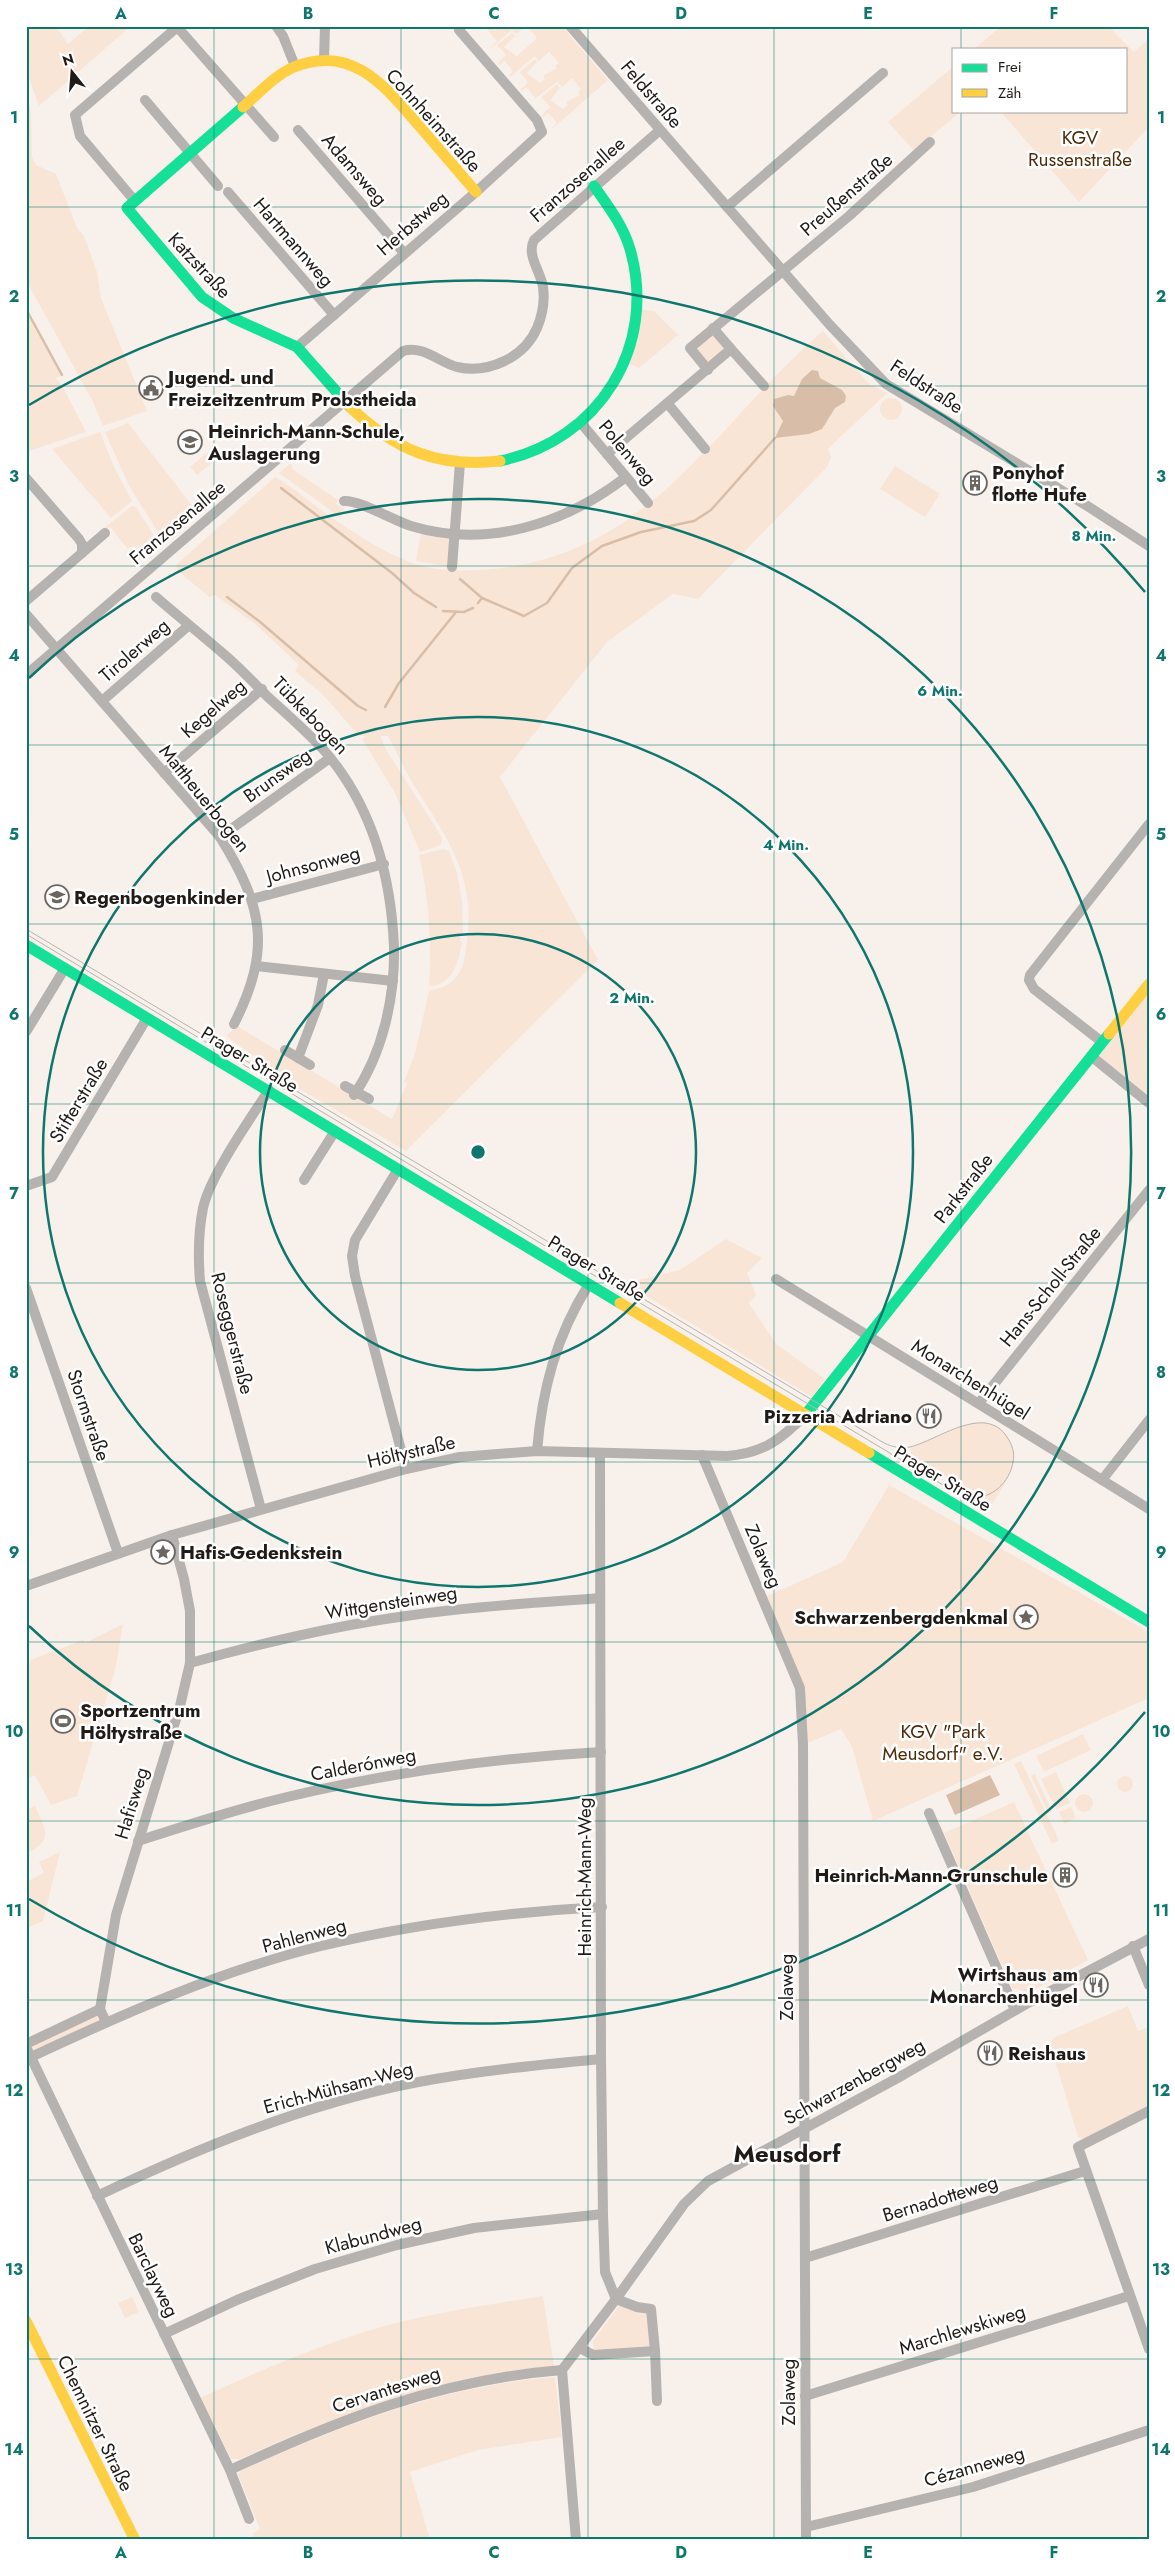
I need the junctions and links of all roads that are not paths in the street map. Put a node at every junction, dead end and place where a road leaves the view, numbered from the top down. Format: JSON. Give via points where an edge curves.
{"nodes":[{"id":1,"x":276,"y":26,"type":"edge"},
{"id":2,"x":325,"y":26,"type":"edge"},
{"id":3,"x":570,"y":26,"type":"edge"},
{"id":4,"x":459,"y":30,"type":"dead end"},
{"id":5,"x":324,"y":60,"type":"junction"},
{"id":6,"x":295,"y":66,"type":"junction"},
{"id":7,"x":883,"y":73,"type":"dead end"},
{"id":8,"x":144,"y":100,"type":"dead end"},
{"id":9,"x":245,"y":104,"type":"junction"},
{"id":10,"x":298,"y":130,"type":"dead end"},
{"id":11,"x":660,"y":130,"type":"junction"},
{"id":12,"x":274,"y":137,"type":"dead end"},
{"id":13,"x":930,"y":142,"type":"dead end"},
{"id":14,"x":189,"y":152,"type":"junction"},
{"id":15,"x":218,"y":186,"type":"dead end"},
{"id":16,"x":594,"y":186,"type":"junction"},
{"id":17,"x":228,"y":192,"type":"dead end"},
{"id":18,"x":476,"y":192,"type":"junction"},
{"id":19,"x":134,"y":200,"type":"junction"},
{"id":20,"x":727,"y":207,"type":"junction"},
{"id":21,"x":404,"y":253,"type":"junction"},
{"id":22,"x":783,"y":271,"type":"junction"},
{"id":23,"x":334,"y":314,"type":"junction"},
{"id":24,"x":713,"y":328,"type":"junction"},
{"id":25,"x":297,"y":346,"type":"junction"},
{"id":26,"x":731,"y":349,"type":"junction"},
{"id":27,"x":708,"y":370,"type":"junction"},
{"id":28,"x":764,"y":386,"type":"dead end"},
{"id":29,"x":344,"y":401,"type":"junction"},
{"id":30,"x":668,"y":404,"type":"junction"},
{"id":31,"x":581,"y":423,"type":"junction"},
{"id":32,"x":705,"y":449,"type":"dead end"},
{"id":33,"x":606,"y":454,"type":"junction"},
{"id":34,"x":460,"y":463,"type":"junction"},
{"id":35,"x":626,"y":477,"type":"junction"},
{"id":36,"x":26,"y":478,"type":"edge"},
{"id":37,"x":344,"y":501,"type":"dead end"},
{"id":38,"x":648,"y":503,"type":"dead end"},
{"id":39,"x":105,"y":534,"type":"dead end"},
{"id":40,"x":454,"y":534,"type":"junction"},
{"id":41,"x":1149,"y":546,"type":"edge"},
{"id":42,"x":82,"y":553,"type":"junction"},
{"id":43,"x":452,"y":567,"type":"dead end"},
{"id":44,"x":156,"y":597,"type":"dead end"},
{"id":45,"x":26,"y":601,"type":"edge"},
{"id":46,"x":26,"y":614,"type":"edge"},
{"id":47,"x":188,"y":626,"type":"junction"},
{"id":48,"x":57,"y":648,"type":"junction"},
{"id":49,"x":26,"y":675,"type":"edge"},
{"id":50,"x":262,"y":688,"type":"junction"},
{"id":51,"x":102,"y":701,"type":"junction"},
{"id":52,"x":330,"y":758,"type":"junction"},
{"id":53,"x":164,"y":773,"type":"junction"},
{"id":54,"x":1149,"y":824,"type":"edge"},
{"id":55,"x":220,"y":837,"type":"junction"},
{"id":56,"x":384,"y":864,"type":"junction"},
{"id":57,"x":252,"y":899,"type":"junction"},
{"id":58,"x":26,"y":945,"type":"edge"},
{"id":59,"x":256,"y":966,"type":"junction"},
{"id":60,"x":65,"y":968,"type":"junction"},
{"id":61,"x":324,"y":974,"type":"junction"},
{"id":62,"x":393,"y":982,"type":"junction"},
{"id":63,"x":1148,"y":987,"type":"edge"},
{"id":64,"x":148,"y":1018,"type":"junction"},
{"id":65,"x":234,"y":1024,"type":"dead end"},
{"id":66,"x":26,"y":1032,"type":"edge"},
{"id":67,"x":1102,"y":1042,"type":"junction"},
{"id":68,"x":285,"y":1050,"type":"dead end"},
{"id":69,"x":1091,"y":1056,"type":"junction"},
{"id":70,"x":298,"y":1058,"type":"junction"},
{"id":71,"x":310,"y":1065,"type":"dead end"},
{"id":72,"x":345,"y":1086,"type":"dead end"},
{"id":73,"x":269,"y":1090,"type":"junction"},
{"id":74,"x":355,"y":1094,"type":"junction"},
{"id":75,"x":369,"y":1100,"type":"dead end"},
{"id":76,"x":1149,"y":1102,"type":"edge"},
{"id":77,"x":335,"y":1132,"type":"junction"},
{"id":78,"x":398,"y":1169,"type":"junction"},
{"id":79,"x":304,"y":1180,"type":"dead end"},
{"id":80,"x":26,"y":1186,"type":"edge"},
{"id":81,"x":1149,"y":1190,"type":"edge"},
{"id":82,"x":776,"y":1278,"type":"dead end"},
{"id":83,"x":589,"y":1284,"type":"junction"},
{"id":84,"x":26,"y":1288,"type":"edge"},
{"id":85,"x":869,"y":1336,"type":"junction"},
{"id":86,"x":979,"y":1403,"type":"junction"},
{"id":87,"x":806,"y":1414,"type":"junction"},
{"id":88,"x":1149,"y":1420,"type":"edge"},
{"id":89,"x":537,"y":1451,"type":"junction"},
{"id":90,"x":600,"y":1453,"type":"junction"},
{"id":91,"x":702,"y":1455,"type":"junction"},
{"id":92,"x":406,"y":1469,"type":"junction"},
{"id":93,"x":1102,"y":1480,"type":"junction"},
{"id":94,"x":261,"y":1509,"type":"junction"},
{"id":95,"x":1149,"y":1509,"type":"edge"},
{"id":96,"x":172,"y":1535,"type":"junction"},
{"id":97,"x":118,"y":1553,"type":"junction"},
{"id":98,"x":26,"y":1586,"type":"edge"},
{"id":99,"x":600,"y":1598,"type":"junction"},
{"id":100,"x":1149,"y":1622,"type":"edge"},
{"id":101,"x":190,"y":1663,"type":"junction"},
{"id":102,"x":601,"y":1752,"type":"junction"},
{"id":103,"x":929,"y":1813,"type":"dead end"},
{"id":104,"x":138,"y":1841,"type":"junction"},
{"id":105,"x":602,"y":1907,"type":"junction"},
{"id":106,"x":1149,"y":1939,"type":"edge"},
{"id":107,"x":1133,"y":1946,"type":"junction"},
{"id":108,"x":1149,"y":1985,"type":"edge"},
{"id":109,"x":100,"y":2010,"type":"junction"},
{"id":110,"x":1015,"y":2010,"type":"junction"},
{"id":111,"x":106,"y":2022,"type":"junction"},
{"id":112,"x":26,"y":2045,"type":"edge"},
{"id":113,"x":31,"y":2057,"type":"junction"},
{"id":114,"x":601,"y":2059,"type":"junction"},
{"id":115,"x":1149,"y":2112,"type":"edge"},
{"id":116,"x":804,"y":2128,"type":"junction"},
{"id":117,"x":1085,"y":2171,"type":"junction"},
{"id":118,"x":97,"y":2196,"type":"junction"},
{"id":119,"x":603,"y":2214,"type":"junction"},
{"id":120,"x":805,"y":2258,"type":"junction"},
{"id":121,"x":1129,"y":2296,"type":"junction"},
{"id":122,"x":616,"y":2299,"type":"junction"},
{"id":123,"x":26,"y":2321,"type":"edge"},
{"id":124,"x":164,"y":2334,"type":"junction"},
{"id":125,"x":580,"y":2348,"type":"junction"},
{"id":126,"x":1149,"y":2350,"type":"edge"},
{"id":127,"x":655,"y":2351,"type":"junction"},
{"id":128,"x":562,"y":2370,"type":"junction"},
{"id":129,"x":805,"y":2396,"type":"junction"},
{"id":130,"x":657,"y":2401,"type":"dead end"},
{"id":131,"x":1149,"y":2430,"type":"edge"},
{"id":132,"x":230,"y":2470,"type":"junction"},
{"id":133,"x":249,"y":2519,"type":"dead end"},
{"id":134,"x":806,"y":2527,"type":"junction"},
{"id":135,"x":135,"y":2540,"type":"edge"},
{"id":136,"x":576,"y":2540,"type":"edge"},
{"id":137,"x":806,"y":2540,"type":"edge"}],
"edges":[{"from":1,"to":6,"type":"street"},
{"from":2,"to":5,"type":"street"},
{"from":3,"to":11,"type":"street","name":"Feldstraße"},
{"from":4,"to":18,"type":"street","name":"Herbstweg","via":[[539,123],[542,132]]},
{"from":5,"to":6,"type":"street"},
{"from":5,"to":18,"type":"street","name":"Cohnheimstraße","via":[[349,64],[383,84]]},
{"from":6,"to":9,"type":"street"},
{"from":7,"to":20,"type":"street"},
{"from":8,"to":14,"type":"street"},
{"from":9,"to":12,"type":"street"},
{"from":9,"to":14,"type":"street"},
{"from":9,"to":19,"type":"street","via":[[179,29],[75,114],[80,136]]},
{"from":10,"to":21,"type":"street","name":"Adamsweg"},
{"from":11,"to":16,"type":"street","name":"Franzosenallee"},
{"from":11,"to":20,"type":"street","name":"Feldstraße"},
{"from":13,"to":22,"type":"street","name":"Preußenstraße"},
{"from":14,"to":15,"type":"street"},
{"from":14,"to":19,"type":"street"},
{"from":16,"to":29,"type":"street","name":"Franzosenallee","via":[[532,244],[533,257],[544,287],[543,304],[536,331],[519,351],[498,364],[468,368],[444,362],[422,351],[408,350]]},
{"from":16,"to":31,"type":"street","name":"Katzstraße","via":[[616,215],[628,239],[635,266],[638,310],[626,362],[608,393]]},
{"from":17,"to":23,"type":"street","name":"Hartmannweg"},
{"from":18,"to":21,"type":"street","name":"Herbstweg"},
{"from":19,"to":25,"type":"street","name":"Katzstraße","via":[[126,208],[216,310],[235,322]]},
{"from":20,"to":22,"type":"street","name":"Feldstraße"},
{"from":21,"to":23,"type":"street","name":"Herbstweg"},
{"from":22,"to":24,"type":"street","name":"Preußenstraße"},
{"from":22,"to":41,"type":"street","name":"Feldstraße","via":[[886,384]]},
{"from":23,"to":25,"type":"street","name":"Herbstweg"},
{"from":24,"to":26,"type":"street"},
{"from":24,"to":27,"type":"street","name":"Preußenstraße","via":[[690,348]]},
{"from":25,"to":29,"type":"street","name":"Katzstraße"},
{"from":26,"to":27,"type":"street"},
{"from":26,"to":28,"type":"street"},
{"from":27,"to":30,"type":"street"},
{"from":29,"to":34,"type":"street","name":"Katzstraße","via":[[374,430],[398,445],[427,457]]},
{"from":29,"to":48,"type":"street","name":"Franzosenallee"},
{"from":30,"to":32,"type":"street"},
{"from":30,"to":33,"type":"street"},
{"from":31,"to":33,"type":"street","name":"Polenweg"},
{"from":31,"to":34,"type":"street","name":"Katzstraße","via":[[553,443],[527,455],[494,462]]},
{"from":33,"to":35,"type":"street","name":"Polenweg"},
{"from":34,"to":40,"type":"street"},
{"from":35,"to":38,"type":"street","name":"Polenweg"},
{"from":35,"to":40,"type":"street","via":[[588,504],[549,521],[503,532]]},
{"from":36,"to":42,"type":"street","via":[[79,539]]},
{"from":37,"to":40,"type":"street","via":[[353,500],[412,526]]},
{"from":39,"to":42,"type":"street"},
{"from":40,"to":43,"type":"street"},
{"from":42,"to":45,"type":"street"},
{"from":44,"to":47,"type":"street","name":"Tübkebogen"},
{"from":46,"to":48,"type":"street","name":"Mattheuerbogen"},
{"from":47,"to":50,"type":"street","name":"Tübkebogen"},
{"from":47,"to":51,"type":"street","name":"Tirolerweg"},
{"from":48,"to":49,"type":"street","name":"Franzosenallee"},
{"from":48,"to":51,"type":"street","name":"Mattheuerbogen"},
{"from":50,"to":52,"type":"street","name":"Tübkebogen"},
{"from":50,"to":53,"type":"street","name":"Kegelweg"},
{"from":51,"to":53,"type":"street","name":"Mattheuerbogen"},
{"from":52,"to":55,"type":"street","name":"Brunsweg"},
{"from":52,"to":56,"type":"street","name":"Tübkebogen","via":[[359,802]]},
{"from":53,"to":55,"type":"street","name":"Mattheuerbogen"},
{"from":54,"to":67,"type":"street","via":[[1030,975],[1034,989]]},
{"from":55,"to":57,"type":"street","name":"Mattheuerbogen","via":[[242,872]]},
{"from":56,"to":57,"type":"street","name":"Johnsonweg"},
{"from":56,"to":62,"type":"street","name":"Tübkebogen","via":[[393,925]]},
{"from":57,"to":59,"type":"street","name":"Mattheuerbogen","via":[[258,928]]},
{"from":58,"to":60,"type":"street","name":"Prager Straße"},
{"from":59,"to":61,"type":"street"},
{"from":59,"to":65,"type":"street","name":"Mattheuerbogen"},
{"from":60,"to":64,"type":"street","name":"Prager Straße"},
{"from":60,"to":66,"type":"street"},
{"from":61,"to":62,"type":"street"},
{"from":61,"to":70,"type":"street","via":[[318,1005]]},
{"from":62,"to":74,"type":"street","name":"Tübkebogen","via":[[386,1023]]},
{"from":63,"to":67,"type":"street","name":"Parkstraße"},
{"from":64,"to":73,"type":"street","name":"Prager Straße"},
{"from":64,"to":80,"type":"street","name":"Stifterstraße","via":[[52,1177]]},
{"from":67,"to":69,"type":"street","name":"Parkstraße"},
{"from":68,"to":70,"type":"street"},
{"from":69,"to":76,"type":"street"},
{"from":69,"to":85,"type":"street","name":"Parkstraße"},
{"from":70,"to":71,"type":"street"},
{"from":72,"to":74,"type":"street"},
{"from":73,"to":77,"type":"street","name":"Prager Straße"},
{"from":73,"to":94,"type":"street","name":"Roseggerstraße","via":[[216,1180],[204,1206],[198,1243],[200,1281]]},
{"from":74,"to":75,"type":"street"},
{"from":77,"to":78,"type":"street","name":"Prager Straße"},
{"from":77,"to":79,"type":"street"},
{"from":78,"to":83,"type":"street","name":"Prager Straße"},
{"from":78,"to":92,"type":"street","via":[[358,1233],[352,1256],[354,1276]]},
{"from":81,"to":86,"type":"street","name":"Hans-Scholl-Straße"},
{"from":82,"to":85,"type":"street","name":"Monarchenhügel"},
{"from":83,"to":87,"type":"street","name":"Prager Straße"},
{"from":83,"to":89,"type":"street","via":[[571,1313],[550,1366],[543,1395]]},
{"from":84,"to":97,"type":"street","name":"Stormstraße"},
{"from":85,"to":86,"type":"street","name":"Monarchenhügel"},
{"from":85,"to":87,"type":"street","name":"Parkstraße"},
{"from":86,"to":93,"type":"street","name":"Monarchenhügel"},
{"from":87,"to":91,"type":"street","name":"Höltystraße","via":[[793,1428],[759,1450],[727,1456]]},
{"from":87,"to":100,"type":"street","name":"Prager Straße"},
{"from":88,"to":93,"type":"street"},
{"from":89,"to":90,"type":"street","name":"Höltystraße"},
{"from":89,"to":92,"type":"street","name":"Höltystraße","via":[[460,1457]]},
{"from":90,"to":91,"type":"street","name":"Höltystraße"},
{"from":90,"to":99,"type":"street","name":"Heinrich-Mann-Weg"},
{"from":91,"to":116,"type":"street","name":"Zolaweg","via":[[800,1688]]},
{"from":92,"to":94,"type":"street","name":"Höltystraße"},
{"from":93,"to":95,"type":"street","name":"Monarchenhügel"},
{"from":94,"to":96,"type":"street","name":"Höltystraße"},
{"from":96,"to":97,"type":"street","name":"Höltystraße"},
{"from":96,"to":101,"type":"street","name":"Hafisweg","via":[[190,1611]]},
{"from":97,"to":98,"type":"street","name":"Höltystraße"},
{"from":99,"to":101,"type":"street","name":"Wittgensteinweg","via":[[489,1606],[325,1629]]},
{"from":99,"to":102,"type":"street","name":"Heinrich-Mann-Weg"},
{"from":101,"to":104,"type":"street","name":"Hafisweg"},
{"from":102,"to":104,"type":"street","name":"Calderónweg","via":[[528,1756],[370,1778],[286,1797]]},
{"from":102,"to":105,"type":"street","name":"Heinrich-Mann-Weg"},
{"from":103,"to":110,"type":"street"},
{"from":104,"to":109,"type":"street","name":"Hafisweg","via":[[116,1915]]},
{"from":105,"to":111,"type":"street","name":"Pahlenweg","via":[[523,1911],[453,1920],[320,1946],[218,1978]]},
{"from":105,"to":114,"type":"street","name":"Heinrich-Mann-Weg"},
{"from":106,"to":107,"type":"street","name":"Schwarzenbergweg"},
{"from":107,"to":108,"type":"street"},
{"from":107,"to":110,"type":"street","name":"Schwarzenbergweg"},
{"from":109,"to":111,"type":"street"},
{"from":109,"to":112,"type":"street"},
{"from":110,"to":116,"type":"street","name":"Schwarzenbergweg"},
{"from":111,"to":113,"type":"street","name":"Pahlenweg"},
{"from":112,"to":113,"type":"street","name":"Barclayweg"},
{"from":113,"to":118,"type":"street","name":"Barclayweg"},
{"from":114,"to":118,"type":"street","name":"Erich-Mühsam-Weg","via":[[461,2075],[364,2095],[230,2136]]},
{"from":114,"to":119,"type":"street","name":"Heinrich-Mann-Weg"},
{"from":115,"to":117,"type":"street","via":[[1078,2147]]},
{"from":116,"to":120,"type":"street","name":"Zolaweg"},
{"from":116,"to":122,"type":"street","name":"Schwarzenbergweg","via":[[708,2181],[696,2191]]},
{"from":117,"to":120,"type":"street","name":"Bernadotteweg"},
{"from":117,"to":121,"type":"street"},
{"from":118,"to":124,"type":"street","name":"Barclayweg"},
{"from":119,"to":122,"type":"street","name":"Heinrich-Mann-Weg","via":[[605,2272]]},
{"from":119,"to":124,"type":"street","name":"Klabundweg","via":[[474,2228],[397,2245],[316,2269],[236,2300]]},
{"from":120,"to":129,"type":"street","name":"Zolaweg"},
{"from":121,"to":126,"type":"street"},
{"from":121,"to":129,"type":"street","name":"Marchlewskiweg"},
{"from":122,"to":125,"type":"street","name":"Schwarzenbergweg"},
{"from":122,"to":127,"type":"street","via":[[637,2307],[651,2308]]},
{"from":123,"to":135,"type":"street","name":"Chemnitzer Straße"},
{"from":124,"to":132,"type":"street","name":"Barclayweg"},
{"from":125,"to":127,"type":"street","via":[[593,2356]]},
{"from":125,"to":128,"type":"street","name":"Schwarzenbergweg"},
{"from":127,"to":130,"type":"street"},
{"from":128,"to":132,"type":"street","name":"Cervantesweg","via":[[518,2374],[416,2396],[345,2419]]},
{"from":128,"to":136,"type":"street"},
{"from":129,"to":134,"type":"street","name":"Zolaweg"},
{"from":131,"to":134,"type":"street","name":"Cézanneweg","via":[[973,2486]]},
{"from":132,"to":133,"type":"street","name":"Barclayweg"},
{"from":134,"to":137,"type":"street","name":"Zolaweg"}]}
